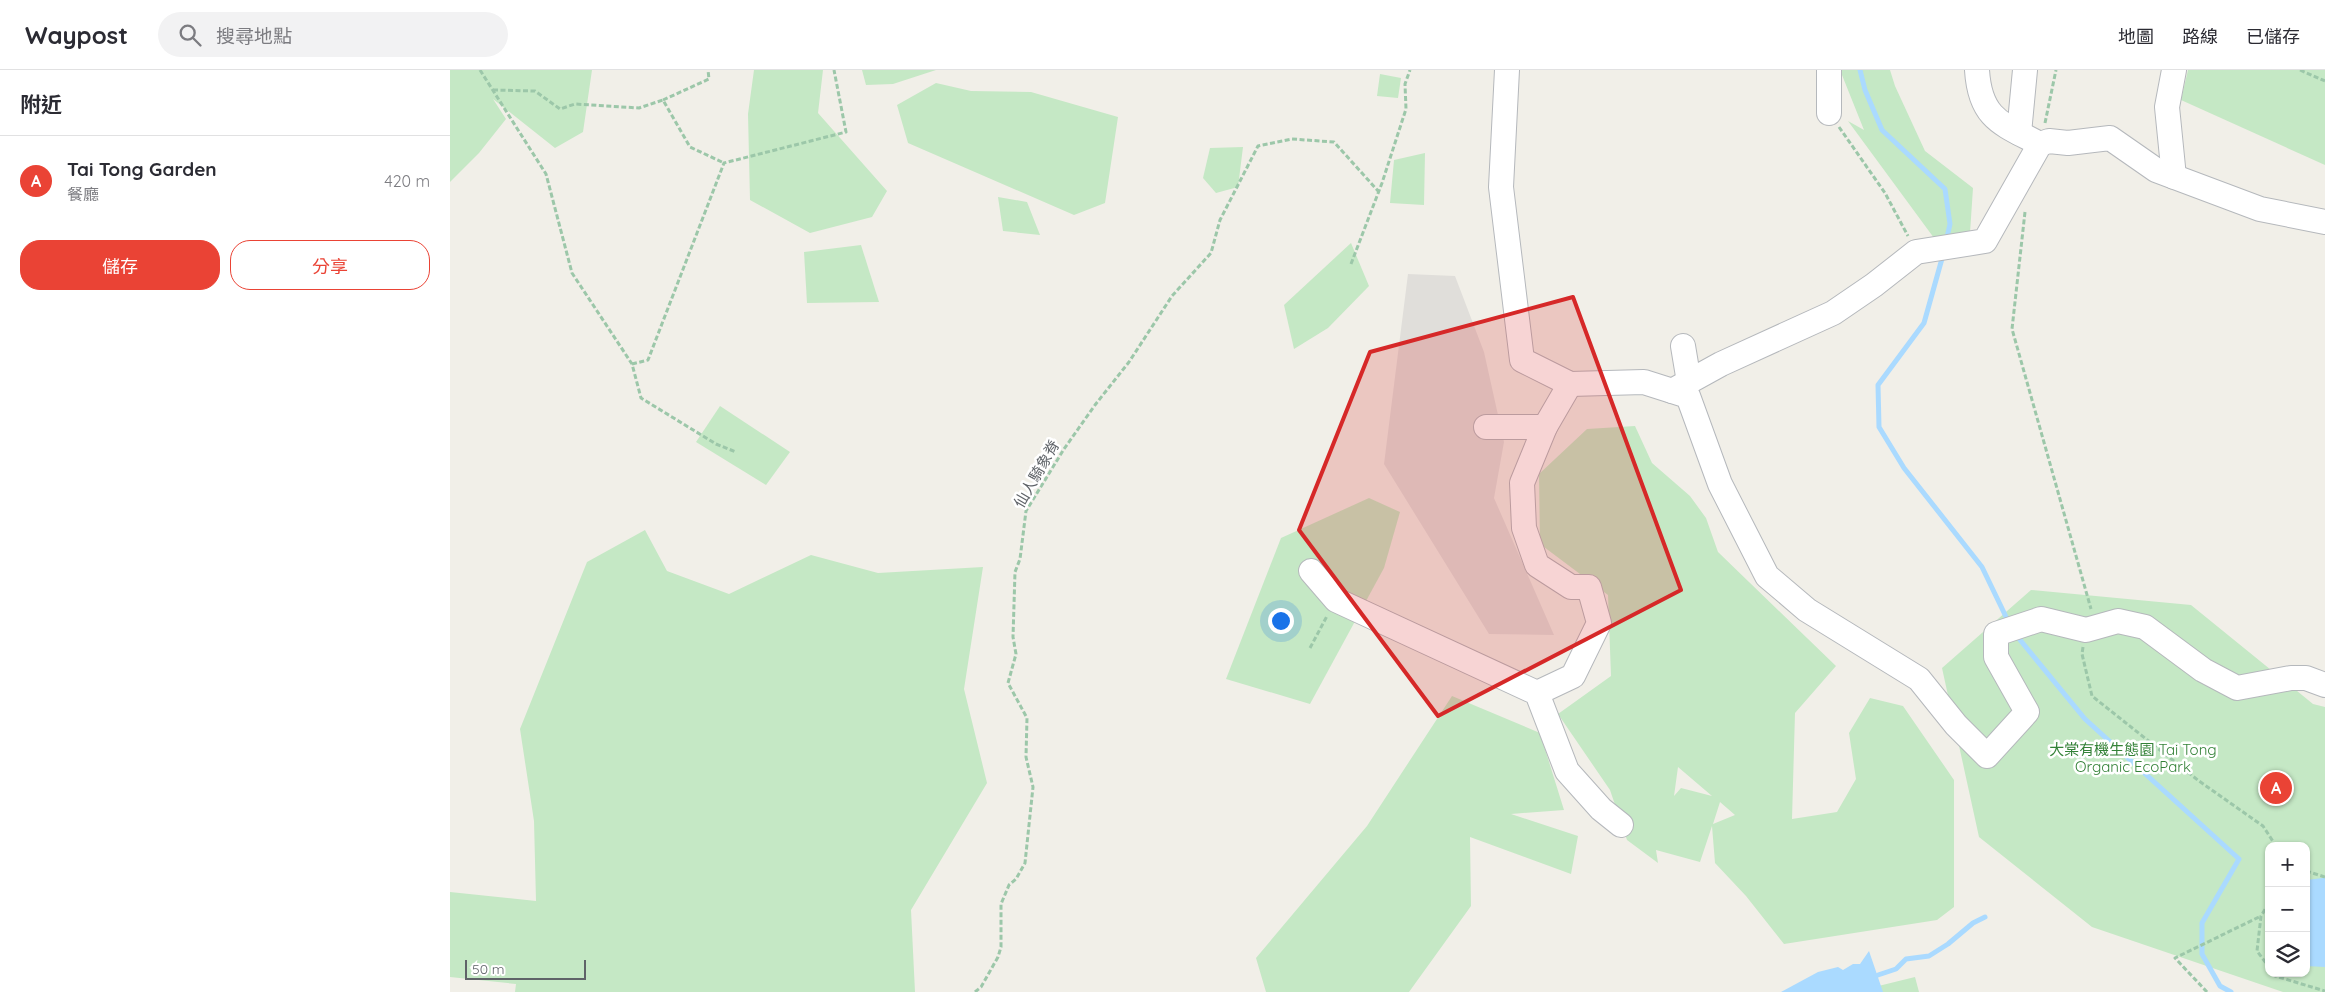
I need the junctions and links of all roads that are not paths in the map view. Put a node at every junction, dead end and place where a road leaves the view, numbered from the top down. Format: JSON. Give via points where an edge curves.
{"nodes":[{"id":1,"x":1507,"y":70,"type":"edge"},
{"id":2,"x":1829,"y":70,"type":"edge"},
{"id":3,"x":1977,"y":70,"type":"edge"},
{"id":4,"x":2025,"y":70,"type":"edge"},
{"id":5,"x":2174,"y":70,"type":"edge"},
{"id":6,"x":1829,"y":113,"type":"road end"},
{"id":7,"x":2019,"y":133,"type":"junction"},
{"id":8,"x":2040,"y":144,"type":"junction"},
{"id":9,"x":2174,"y":177,"type":"junction"},
{"id":10,"x":2325,"y":222,"type":"edge"},
{"id":11,"x":1683,"y":346,"type":"dead end"},
{"id":12,"x":1570,"y":384,"type":"junction"},
{"id":13,"x":1681,"y":387,"type":"junction"},
{"id":14,"x":1486,"y":427,"type":"dead end"},
{"id":15,"x":1545,"y":427,"type":"junction"},
{"id":16,"x":1311,"y":571,"type":"dead end"},
{"id":17,"x":2325,"y":685,"type":"edge"},
{"id":18,"x":1538,"y":693,"type":"junction"},
{"id":19,"x":1621,"y":825,"type":"dead end"}],
"edges":[{"from":1,"to":12,"type":"street","via":[[1501,187],[1522,360]]},
{"from":2,"to":6,"type":"street"},
{"from":3,"to":7,"type":"street","via":[[1984,105],[1999,122]]},
{"from":4,"to":7,"type":"street"},
{"from":5,"to":9,"type":"street","via":[[2167,107]]},
{"from":7,"to":8,"type":"street"},
{"from":8,"to":9,"type":"street","via":[[2110,138],[2156,170]]},
{"from":8,"to":13,"type":"street","via":[[1985,241],[1916,252],[1834,313],[1721,364]]},
{"from":9,"to":10,"type":"street","via":[[2260,209]]},
{"from":11,"to":13,"type":"street"},
{"from":12,"to":13,"type":"street","via":[[1644,382]]},
{"from":12,"to":15,"type":"street"},
{"from":13,"to":17,"type":"street","via":[[1688,396],[1720,484],[1767,576],[1807,610],[1919,679],[1956,725],[1987,756],[2027,712],[1996,657],[1996,634],[2041,619],[2086,630],[2118,622],[2145,627],[2203,670],[2237,688],[2291,678],[2306,678]]},
{"from":14,"to":15,"type":"street"},
{"from":15,"to":18,"type":"street","via":[[1522,483],[1524,528],[1537,565],[1571,587],[1589,587],[1599,622],[1573,676]]},
{"from":16,"to":18,"type":"street","via":[[1336,600]]},
{"from":18,"to":19,"type":"street","via":[[1567,771],[1601,809]]}]}
